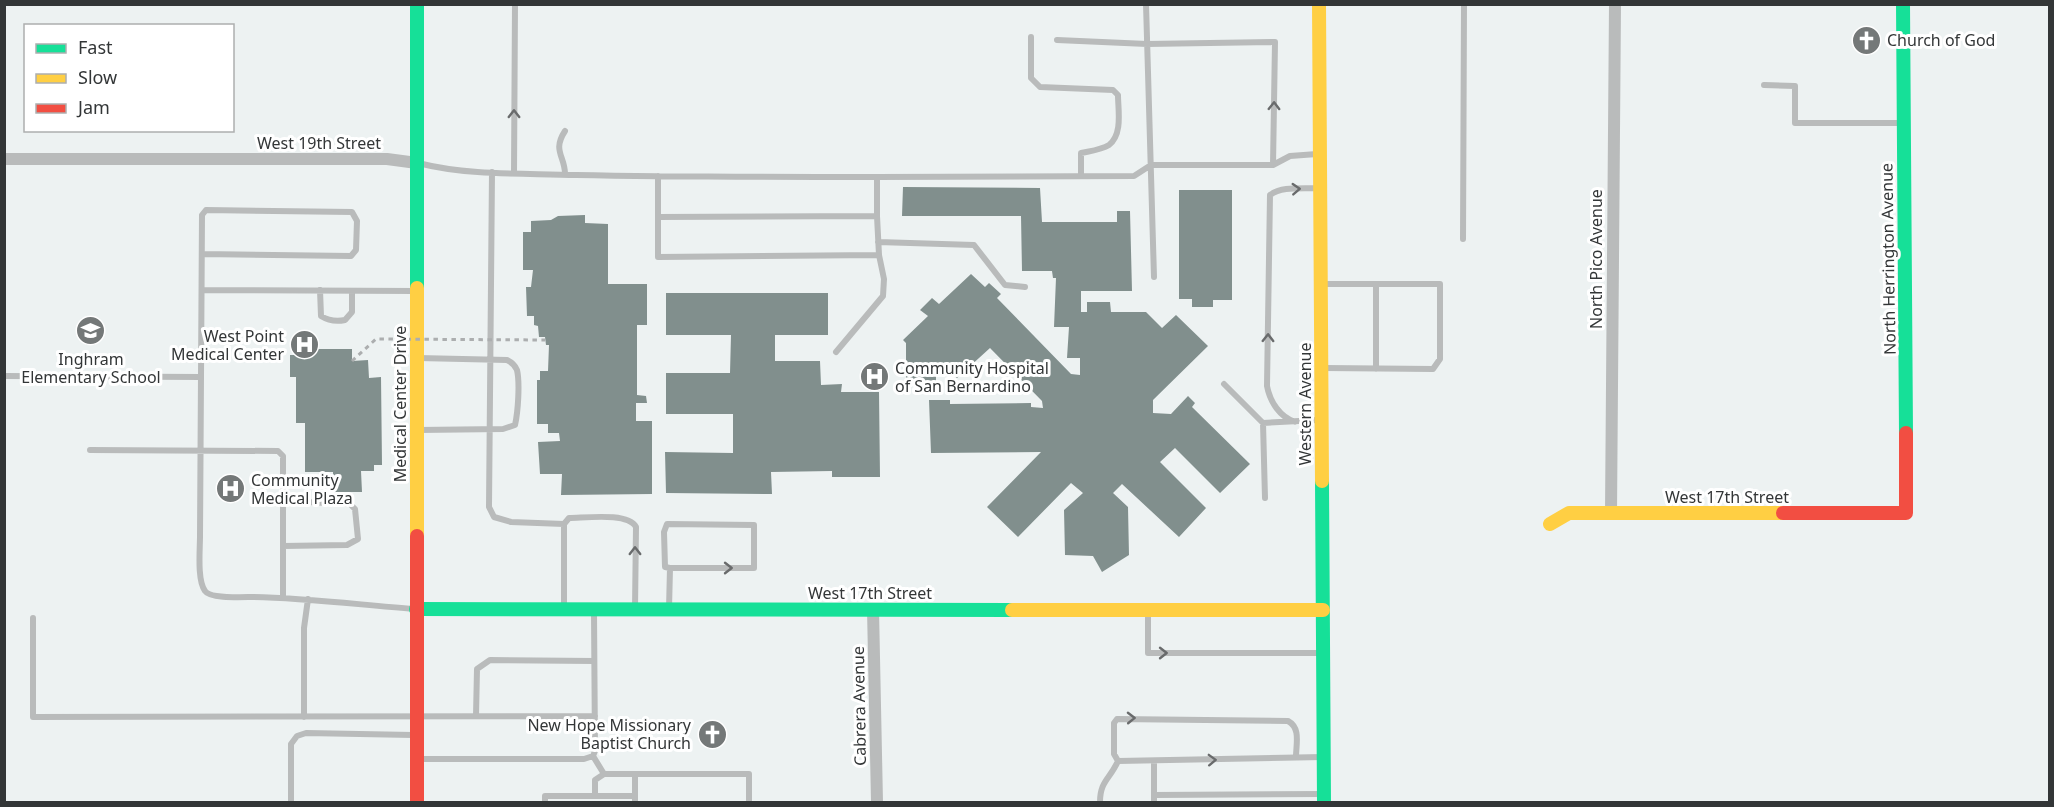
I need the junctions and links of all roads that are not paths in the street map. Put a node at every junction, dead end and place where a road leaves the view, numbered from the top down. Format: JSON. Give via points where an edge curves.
{"nodes":[{"id":1,"x":417,"y":4,"type":"edge"},
{"id":2,"x":515,"y":4,"type":"edge"},
{"id":3,"x":1146,"y":4,"type":"edge"},
{"id":4,"x":1319,"y":4,"type":"edge"},
{"id":5,"x":1464,"y":4,"type":"edge"},
{"id":6,"x":1615,"y":4,"type":"edge"},
{"id":7,"x":1904,"y":4,"type":"edge"},
{"id":8,"x":1031,"y":37,"type":"dead end"},
{"id":9,"x":1058,"y":40,"type":"dead end"},
{"id":10,"x":1147,"y":44,"type":"junction"},
{"id":11,"x":1764,"y":85,"type":"dead end"},
{"id":12,"x":1903,"y":123,"type":"junction"},
{"id":13,"x":565,"y":131,"type":"dead end"},
{"id":14,"x":1320,"y":154,"type":"junction"},
{"id":15,"x":4,"y":159,"type":"edge"},
{"id":16,"x":417,"y":163,"type":"junction"},
{"id":17,"x":1151,"y":165,"type":"junction"},
{"id":18,"x":1273,"y":165,"type":"junction"},
{"id":19,"x":492,"y":172,"type":"junction"},
{"id":20,"x":514,"y":173,"type":"junction"},
{"id":21,"x":564,"y":174,"type":"junction"},
{"id":22,"x":658,"y":176,"type":"junction"},
{"id":23,"x":1081,"y":176,"type":"junction"},
{"id":24,"x":877,"y":177,"type":"junction"},
{"id":25,"x":1320,"y":188,"type":"junction"},
{"id":26,"x":877,"y":216,"type":"junction"},
{"id":27,"x":658,"y":217,"type":"junction"},
{"id":28,"x":1463,"y":239,"type":"dead end"},
{"id":29,"x":878,"y":242,"type":"junction"},
{"id":30,"x":202,"y":254,"type":"junction"},
{"id":31,"x":879,"y":255,"type":"junction"},
{"id":32,"x":1154,"y":277,"type":"dead end"},
{"id":33,"x":1321,"y":284,"type":"junction"},
{"id":34,"x":1377,"y":284,"type":"junction"},
{"id":35,"x":1025,"y":287,"type":"dead end"},
{"id":36,"x":203,"y":290,"type":"junction"},
{"id":37,"x":320,"y":290,"type":"junction"},
{"id":38,"x":352,"y":291,"type":"junction"},
{"id":39,"x":417,"y":291,"type":"junction"},
{"id":40,"x":836,"y":352,"type":"dead end"},
{"id":41,"x":417,"y":358,"type":"junction"},
{"id":42,"x":490,"y":359,"type":"junction"},
{"id":43,"x":1321,"y":368,"type":"junction"},
{"id":44,"x":1377,"y":369,"type":"junction"},
{"id":45,"x":4,"y":376,"type":"edge"},
{"id":46,"x":201,"y":376,"type":"junction"},
{"id":47,"x":1224,"y":384,"type":"dead end"},
{"id":48,"x":1322,"y":420,"type":"junction"},
{"id":49,"x":1295,"y":422,"type":"junction"},
{"id":50,"x":1263,"y":423,"type":"junction"},
{"id":51,"x":417,"y":429,"type":"junction"},
{"id":52,"x":491,"y":429,"type":"junction"},
{"id":53,"x":90,"y":450,"type":"dead end"},
{"id":54,"x":202,"y":450,"type":"junction"},
{"id":55,"x":1264,"y":498,"type":"dead end"},
{"id":56,"x":284,"y":501,"type":"junction"},
{"id":57,"x":1611,"y":513,"type":"junction"},
{"id":58,"x":1906,"y":513,"type":"joint"},
{"id":59,"x":564,"y":524,"type":"junction"},
{"id":60,"x":1550,"y":524,"type":"dead end"},
{"id":61,"x":284,"y":546,"type":"junction"},
{"id":62,"x":670,"y":568,"type":"junction"},
{"id":63,"x":283,"y":598,"type":"junction"},
{"id":64,"x":308,"y":599,"type":"junction"},
{"id":65,"x":416,"y":609,"type":"junction"},
{"id":66,"x":564,"y":609,"type":"junction"},
{"id":67,"x":594,"y":609,"type":"junction"},
{"id":68,"x":635,"y":609,"type":"junction"},
{"id":69,"x":669,"y":609,"type":"junction"},
{"id":70,"x":873,"y":609,"type":"junction"},
{"id":71,"x":1148,"y":610,"type":"junction"},
{"id":72,"x":1323,"y":610,"type":"junction"},
{"id":73,"x":33,"y":618,"type":"dead end"},
{"id":74,"x":1323,"y":653,"type":"junction"},
{"id":75,"x":594,"y":661,"type":"junction"},
{"id":76,"x":476,"y":716,"type":"junction"},
{"id":77,"x":595,"y":716,"type":"junction"},
{"id":78,"x":304,"y":717,"type":"junction"},
{"id":79,"x":417,"y":717,"type":"junction"},
{"id":80,"x":417,"y":735,"type":"junction"},
{"id":81,"x":593,"y":756,"type":"junction"},
{"id":82,"x":1296,"y":757,"type":"junction"},
{"id":83,"x":1323,"y":757,"type":"junction"},
{"id":84,"x":417,"y":759,"type":"junction"},
{"id":85,"x":1118,"y":761,"type":"junction"},
{"id":86,"x":1154,"y":761,"type":"junction"},
{"id":87,"x":604,"y":774,"type":"junction"},
{"id":88,"x":635,"y":774,"type":"junction"},
{"id":89,"x":1154,"y":795,"type":"junction"},
{"id":90,"x":595,"y":796,"type":"junction"},
{"id":91,"x":1324,"y":798,"type":"edge"},
{"id":92,"x":635,"y":799,"type":"edge"},
{"id":93,"x":291,"y":802,"type":"edge"},
{"id":94,"x":417,"y":802,"type":"edge"},
{"id":95,"x":545,"y":802,"type":"edge"},
{"id":96,"x":749,"y":802,"type":"edge"},
{"id":97,"x":877,"y":802,"type":"edge"},
{"id":98,"x":1100,"y":802,"type":"edge"},
{"id":99,"x":1154,"y":802,"type":"edge"}],
"edges":[{"from":1,"to":16,"type":"street","name":"Medical Center Drive"},
{"from":20,"to":2,"type":"lane","one_way":true},
{"from":3,"to":10,"type":"lane"},
{"from":4,"to":14,"type":"street","name":"Western Avenue"},
{"from":5,"to":28,"type":"lane"},
{"from":6,"to":57,"type":"street","name":"North Pico Avenue"},
{"from":7,"to":12,"type":"street","name":"North Herrington Avenue"},
{"from":8,"to":23,"type":"lane","via":[[1031,78],[1040,87],[1113,90],[1118,95],[1118,132],[1110,144],[1081,153]]},
{"from":9,"to":10,"type":"lane"},
{"from":10,"to":17,"type":"lane"},
{"from":18,"to":10,"type":"lane","one_way":true,"via":[[1275,42]]},
{"from":11,"to":12,"type":"lane","via":[[1795,86],[1795,123]]},
{"from":12,"to":58,"type":"street","name":"North Herrington Avenue"},
{"from":13,"to":21,"type":"lane","via":[[560,139],[559,158]]},
{"from":14,"to":18,"type":"lane","via":[[1290,156]]},
{"from":14,"to":25,"type":"street","name":"Western Avenue"},
{"from":15,"to":16,"type":"street","name":"West 19th Street","via":[[387,159]]},
{"from":16,"to":19,"type":"lane","via":[[447,171]]},
{"from":16,"to":39,"type":"street","name":"Medical Center Drive"},
{"from":17,"to":18,"type":"lane"},
{"from":17,"to":23,"type":"lane","via":[[1134,176]]},
{"from":17,"to":32,"type":"lane"},
{"from":19,"to":20,"type":"lane"},
{"from":19,"to":42,"type":"lane"},
{"from":20,"to":21,"type":"lane"},
{"from":21,"to":22,"type":"lane"},
{"from":22,"to":24,"type":"lane"},
{"from":22,"to":27,"type":"lane"},
{"from":23,"to":24,"type":"lane"},
{"from":24,"to":26,"type":"lane"},
{"from":25,"to":33,"type":"street","name":"Western Avenue"},
{"from":49,"to":25,"type":"lane","one_way":true,"via":[[1274,404],[1268,386],[1270,195],[1288,189]]},
{"from":26,"to":27,"type":"lane"},
{"from":26,"to":29,"type":"lane"},
{"from":27,"to":31,"type":"lane","via":[[658,257]]},
{"from":29,"to":31,"type":"lane"},
{"from":29,"to":35,"type":"lane","via":[[974,245],[1005,285]]},
{"from":30,"to":30,"type":"lane","via":[[351,256],[356,250],[357,221],[352,212],[206,210],[202,215]]},
{"from":30,"to":36,"type":"lane"},
{"from":31,"to":40,"type":"lane","via":[[883,296]]},
{"from":33,"to":34,"type":"lane"},
{"from":33,"to":43,"type":"street","name":"Western Avenue"},
{"from":34,"to":44,"type":"lane"},
{"from":34,"to":44,"type":"lane","via":[[1440,284],[1440,359],[1433,369]]},
{"from":36,"to":37,"type":"lane"},
{"from":36,"to":46,"type":"lane"},
{"from":37,"to":38,"type":"lane"},
{"from":37,"to":38,"type":"lane","via":[[321,316],[335,321],[345,320],[352,312]]},
{"from":38,"to":39,"type":"lane"},
{"from":39,"to":41,"type":"street","name":"Medical Center Drive"},
{"from":41,"to":42,"type":"lane"},
{"from":41,"to":51,"type":"street","name":"Medical Center Drive"},
{"from":42,"to":52,"type":"lane"},
{"from":42,"to":52,"type":"lane","via":[[507,360],[517,369],[518,410],[515,425]]},
{"from":43,"to":44,"type":"lane"},
{"from":43,"to":48,"type":"street","name":"Western Avenue"},
{"from":45,"to":46,"type":"lane"},
{"from":46,"to":54,"type":"lane"},
{"from":47,"to":50,"type":"lane"},
{"from":48,"to":49,"type":"lane"},
{"from":48,"to":72,"type":"street","name":"Western Avenue"},
{"from":49,"to":50,"type":"lane"},
{"from":50,"to":55,"type":"lane"},
{"from":51,"to":52,"type":"lane"},
{"from":51,"to":65,"type":"street","name":"Medical Center Drive"},
{"from":52,"to":59,"type":"lane","via":[[489,507],[494,517],[511,522]]},
{"from":53,"to":54,"type":"lane"},
{"from":54,"to":56,"type":"lane","via":[[278,451],[283,456]]},
{"from":54,"to":63,"type":"lane","via":[[200,536],[205,592]]},
{"from":56,"to":61,"type":"lane"},
{"from":56,"to":61,"type":"lane","via":[[350,504],[355,509],[358,539],[347,545]]},
{"from":57,"to":58,"type":"street","name":"West 17th Street"},
{"from":57,"to":60,"type":"street","name":"West 17th Street","via":[[1569,513]]},
{"from":59,"to":66,"type":"lane"},
{"from":68,"to":59,"type":"lane","one_way":true,"via":[[633,522],[627,518],[569,518]]},
{"from":61,"to":63,"type":"lane"},
{"from":62,"to":62,"type":"lane","one_way":true,"via":[[754,568],[754,525],[667,524],[665,567]]},
{"from":62,"to":69,"type":"lane"},
{"from":63,"to":64,"type":"lane"},
{"from":64,"to":65,"type":"lane"},
{"from":64,"to":78,"type":"lane","via":[[304,628]]},
{"from":65,"to":66,"type":"street","name":"West 17th Street"},
{"from":65,"to":79,"type":"street","name":"Medical Center Drive"},
{"from":66,"to":67,"type":"street","name":"West 17th Street"},
{"from":67,"to":68,"type":"street","name":"West 17th Street"},
{"from":67,"to":75,"type":"lane"},
{"from":68,"to":69,"type":"street","name":"West 17th Street"},
{"from":69,"to":70,"type":"street","name":"West 17th Street"},
{"from":70,"to":71,"type":"street","name":"West 17th Street"},
{"from":70,"to":97,"type":"street","name":"Cabrera Avenue"},
{"from":71,"to":72,"type":"street","name":"West 17th Street"},
{"from":71,"to":74,"type":"lane","one_way":true,"via":[[1148,653]]},
{"from":72,"to":74,"type":"street","name":"Western Avenue"},
{"from":73,"to":78,"type":"lane","via":[[33,717]]},
{"from":74,"to":83,"type":"street","name":"Western Avenue"},
{"from":75,"to":76,"type":"lane","via":[[490,660],[477,669]]},
{"from":75,"to":77,"type":"lane"},
{"from":76,"to":77,"type":"lane"},
{"from":76,"to":79,"type":"lane"},
{"from":77,"to":81,"type":"lane"},
{"from":78,"to":79,"type":"lane"},
{"from":79,"to":80,"type":"street","name":"Medical Center Drive"},
{"from":80,"to":84,"type":"street","name":"Medical Center Drive"},
{"from":80,"to":93,"type":"lane","via":[[297,736],[291,744]]},
{"from":81,"to":84,"type":"lane"},
{"from":81,"to":87,"type":"lane"},
{"from":82,"to":83,"type":"lane"},
{"from":85,"to":82,"type":"lane","one_way":true,"via":[[1114,754],[1114,723],[1123,718],[1288,721],[1296,729]]},
{"from":86,"to":82,"type":"lane","one_way":true},
{"from":83,"to":91,"type":"street","name":"Western Avenue"},
{"from":84,"to":94,"type":"street","name":"Medical Center Drive"},
{"from":85,"to":86,"type":"lane"},
{"from":85,"to":98,"type":"lane","via":[[1100,789]]},
{"from":86,"to":89,"type":"lane"},
{"from":87,"to":88,"type":"lane"},
{"from":87,"to":90,"type":"lane","via":[[596,780]]},
{"from":88,"to":92,"type":"lane"},
{"from":88,"to":96,"type":"lane","via":[[749,774]]},
{"from":89,"to":91,"type":"lane"},
{"from":89,"to":99,"type":"lane"},
{"from":90,"to":92,"type":"lane"},
{"from":90,"to":95,"type":"lane","via":[[545,796]]}]}
